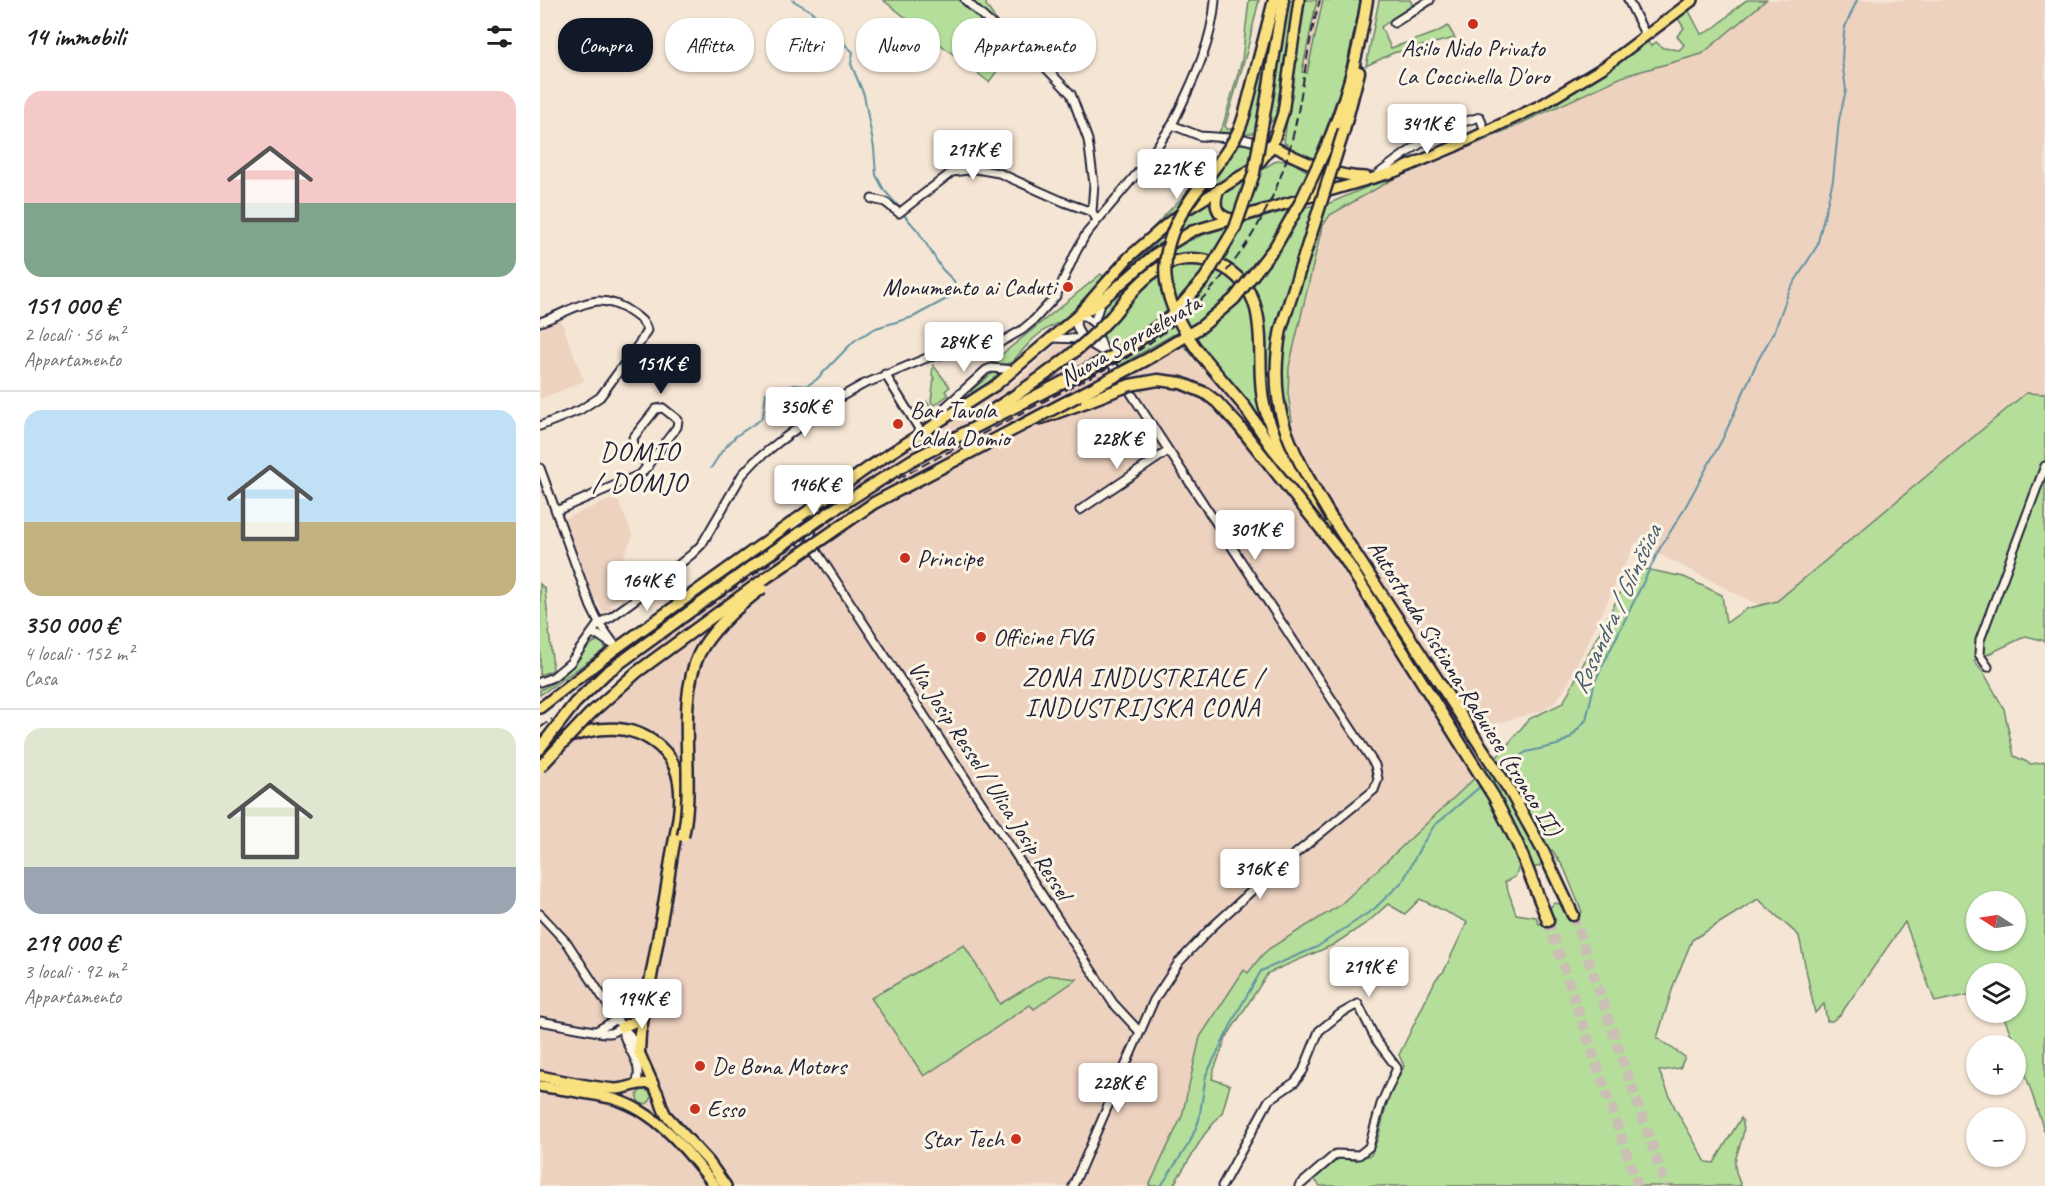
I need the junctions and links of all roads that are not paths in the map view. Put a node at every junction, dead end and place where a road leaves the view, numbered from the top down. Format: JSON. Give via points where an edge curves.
{"nodes":[{"id":1,"x":965,"y":0,"type":"edge"},
{"id":2,"x":1215,"y":0,"type":"edge"},
{"id":3,"x":1274,"y":0,"type":"edge"},
{"id":4,"x":1283,"y":0,"type":"edge"},
{"id":5,"x":1299,"y":0,"type":"edge"},
{"id":6,"x":1368,"y":0,"type":"edge"},
{"id":7,"x":1373,"y":0,"type":"edge"},
{"id":8,"x":1430,"y":0,"type":"edge"},
{"id":9,"x":1628,"y":0,"type":"edge"},
{"id":10,"x":1693,"y":0,"type":"edge"},
{"id":11,"x":1394,"y":23,"type":"dead end"},
{"id":12,"x":1646,"y":36,"type":"junction"},
{"id":13,"x":1172,"y":125,"type":"junction"},
{"id":14,"x":1485,"y":132,"type":"junction"},
{"id":15,"x":1272,"y":146,"type":"junction"},
{"id":16,"x":1315,"y":166,"type":"junction"},
{"id":17,"x":1375,"y":177,"type":"junction"},
{"id":18,"x":1219,"y":189,"type":"junction"},
{"id":19,"x":1312,"y":196,"type":"junction"},
{"id":20,"x":872,"y":199,"type":"dead end"},
{"id":21,"x":1095,"y":216,"type":"junction"},
{"id":22,"x":1232,"y":219,"type":"junction"},
{"id":23,"x":1101,"y":301,"type":"junction"},
{"id":24,"x":1077,"y":315,"type":"junction"},
{"id":25,"x":540,"y":322,"type":"edge"},
{"id":26,"x":1094,"y":323,"type":"junction"},
{"id":27,"x":1050,"y":338,"type":"junction"},
{"id":28,"x":1082,"y":339,"type":"junction"},
{"id":29,"x":1104,"y":352,"type":"junction"},
{"id":30,"x":1015,"y":370,"type":"junction"},
{"id":31,"x":885,"y":374,"type":"junction"},
{"id":32,"x":940,"y":420,"type":"junction"},
{"id":33,"x":1030,"y":422,"type":"junction"},
{"id":34,"x":540,"y":426,"type":"edge"},
{"id":35,"x":921,"y":432,"type":"junction"},
{"id":36,"x":1168,"y":451,"type":"junction"},
{"id":37,"x":912,"y":460,"type":"junction"},
{"id":38,"x":2045,"y":466,"type":"edge"},
{"id":39,"x":648,"y":467,"type":"junction"},
{"id":40,"x":540,"y":468,"type":"edge"},
{"id":41,"x":818,"y":502,"type":"junction"},
{"id":42,"x":874,"y":503,"type":"junction"},
{"id":43,"x":1080,"y":510,"type":"dead end"},
{"id":44,"x":556,"y":511,"type":"junction"},
{"id":45,"x":795,"y":519,"type":"junction"},
{"id":46,"x":1332,"y":519,"type":"junction"},
{"id":47,"x":811,"y":534,"type":"junction"},
{"id":48,"x":773,"y":536,"type":"junction"},
{"id":49,"x":801,"y":541,"type":"junction"},
{"id":50,"x":813,"y":546,"type":"junction"},
{"id":51,"x":1345,"y":559,"type":"junction"},
{"id":52,"x":599,"y":623,"type":"junction"},
{"id":53,"x":591,"y":635,"type":"junction"},
{"id":54,"x":617,"y":648,"type":"junction"},
{"id":55,"x":1988,"y":667,"type":"dead end"},
{"id":56,"x":540,"y":682,"type":"edge"},
{"id":57,"x":540,"y":708,"type":"edge"},
{"id":58,"x":540,"y":748,"type":"edge"},
{"id":59,"x":540,"y":767,"type":"edge"},
{"id":60,"x":679,"y":835,"type":"junction"},
{"id":61,"x":540,"y":914,"type":"edge"},
{"id":62,"x":1573,"y":915,"type":"tunnel mouth"},
{"id":63,"x":1548,"y":921,"type":"tunnel mouth"},
{"id":64,"x":645,"y":1009,"type":"junction"},
{"id":65,"x":540,"y":1021,"type":"edge"},
{"id":66,"x":619,"y":1023,"type":"junction"},
{"id":67,"x":1139,"y":1031,"type":"junction"},
{"id":68,"x":639,"y":1052,"type":"junction"},
{"id":69,"x":540,"y":1076,"type":"edge"},
{"id":70,"x":636,"y":1085,"type":"junction"},
{"id":71,"x":540,"y":1086,"type":"edge"},
{"id":72,"x":654,"y":1086,"type":"junction"},
{"id":73,"x":659,"y":1101,"type":"junction"},
{"id":74,"x":637,"y":1110,"type":"junction"},
{"id":75,"x":714,"y":1186,"type":"edge"},
{"id":76,"x":726,"y":1186,"type":"edge"},
{"id":77,"x":1073,"y":1186,"type":"edge"},
{"id":78,"x":1222,"y":1186,"type":"edge"},
{"id":79,"x":1299,"y":1186,"type":"edge"}],
"edges":[{"from":1,"to":21,"type":"street","via":[[1039,61],[1071,94],[1088,141]]},
{"from":2,"to":13,"type":"street","via":[[1207,44]]},
{"from":3,"to":51,"type":"highway","bridge":true,"via":[[1238,134],[1188,203],[1172,234],[1165,268],[1169,302],[1188,337],[1245,407]]},
{"from":4,"to":37,"type":"highway","name":"Nuova Sopraelevata","bridge":true,"via":[[1254,173],[1235,228],[1205,278],[1172,316],[1127,349]]},
{"from":5,"to":15,"type":"main road","via":[[1283,113]]},
{"from":6,"to":33,"type":"highway","name":"Nuova Sopraelevata","bridge":true,"via":[[1334,129],[1300,203],[1275,247],[1248,282],[1219,312],[1175,344]]},
{"from":7,"to":46,"type":"highway","bridge":true,"via":[[1344,130],[1276,354],[1278,406],[1287,435]]},
{"from":8,"to":11,"type":"street"},
{"from":9,"to":12,"type":"street"},
{"from":10,"to":12,"type":"main road"},
{"from":12,"to":14,"type":"main road","via":[[1543,104]]},
{"from":13,"to":15,"type":"street","via":[[1200,135]]},
{"from":13,"to":21,"type":"street","via":[[1145,165]]},
{"from":14,"to":17,"type":"main road"},
{"from":14,"to":17,"type":"street","via":[[1480,117],[1451,126]]},
{"from":15,"to":16,"type":"main road"},
{"from":15,"to":18,"type":"main road","via":[[1257,166]]},
{"from":16,"to":17,"type":"main road","via":[[1346,176]]},
{"from":16,"to":19,"type":"main road","via":[[1318,179]]},
{"from":17,"to":19,"type":"main road"},
{"from":18,"to":22,"type":"main road","via":[[1216,209],[1223,217]]},
{"from":18,"to":24,"type":"main road","via":[[1151,237]]},
{"from":19,"to":22,"type":"main road"},
{"from":20,"to":21,"type":"street","via":[[885,202],[899,213],[952,172],[987,169]]},
{"from":21,"to":31,"type":"street","via":[[1056,296],[1022,330],[1001,342],[929,357]]},
{"from":22,"to":23,"type":"main road","via":[[1177,239]]},
{"from":23,"to":24,"type":"main road"},
{"from":23,"to":26,"type":"street"},
{"from":24,"to":26,"type":"street"},
{"from":24,"to":27,"type":"main road"},
{"from":24,"to":28,"type":"street","via":[[1076,325]]},
{"from":25,"to":34,"type":"street","via":[[579,306],[607,301],[637,317],[646,330],[600,397],[580,410]]},
{"from":26,"to":29,"type":"street"},
{"from":27,"to":28,"type":"street"},
{"from":27,"to":30,"type":"main road"},
{"from":28,"to":29,"type":"street"},
{"from":29,"to":36,"type":"street"},
{"from":30,"to":32,"type":"main road"},
{"from":30,"to":32,"type":"street","via":[[986,370],[944,408]]},
{"from":31,"to":35,"type":"street"},
{"from":31,"to":52,"type":"street","via":[[839,398],[755,461],[742,475],[702,544],[644,593]]},
{"from":32,"to":35,"type":"main road"},
{"from":33,"to":42,"type":"highway","name":"Nuova Sopraelevata","bridge":true},
{"from":33,"to":51,"type":"highway","bridge":true,"via":[[1143,382],[1169,381],[1194,387],[1228,413]]},
{"from":35,"to":41,"type":"main road"},
{"from":36,"to":43,"type":"street"},
{"from":36,"to":67,"type":"street","via":[[1375,765],[1378,779],[1374,790],[1268,876],[1195,945],[1154,1000]]},
{"from":37,"to":46,"type":"highway","bridge":true,"via":[[1041,377],[1084,344],[1130,294],[1163,266],[1180,260],[1210,261],[1226,267],[1249,290],[1260,326],[1264,405],[1273,431]]},
{"from":37,"to":58,"type":"highway","name":"Nuova Sopraelevata","bridge":true,"via":[[774,551],[625,657],[574,704]]},
{"from":38,"to":55,"type":"street","via":[[1980,640],[1979,654]]},
{"from":39,"to":39,"type":"street","via":[[678,425],[678,420],[663,408],[656,409],[633,438]]},
{"from":39,"to":44,"type":"street","via":[[636,477]]},
{"from":40,"to":44,"type":"street"},
{"from":41,"to":45,"type":"main road"},
{"from":41,"to":47,"type":"street","name":"Via Josip Ressel / Ulica Josip Ressel"},
{"from":42,"to":59,"type":"highway","name":"Nuova Sopraelevata","bridge":true,"via":[[637,672]]},
{"from":42,"to":60,"type":"highway","bridge":true,"via":[[759,590],[719,628],[700,653],[688,698],[689,787],[687,814]]},
{"from":44,"to":52,"type":"street"},
{"from":45,"to":47,"type":"street","via":[[806,525]]},
{"from":45,"to":48,"type":"main road"},
{"from":45,"to":49,"type":"street","via":[[795,534]]},
{"from":46,"to":62,"type":"highway","name":"Autostrada Sistiana-Rabuiese (tronco II)","via":[[1510,791]]},
{"from":47,"to":50,"type":"street","name":"Via Josip Ressel / Ulica Josip Ressel"},
{"from":48,"to":49,"type":"street"},
{"from":48,"to":54,"type":"main road"},
{"from":49,"to":50,"type":"street"},
{"from":50,"to":67,"type":"street","name":"Via Josip Ressel / Ulica Josip Ressel","via":[[1113,1003]]},
{"from":51,"to":63,"type":"highway","name":"Autostrada Sistiana-Rabuiese (tronco II)","via":[[1494,797]]},
{"from":52,"to":53,"type":"street"},
{"from":52,"to":54,"type":"street"},
{"from":53,"to":54,"type":"street","via":[[606,639]]},
{"from":53,"to":56,"type":"street","via":[[570,663]]},
{"from":54,"to":57,"type":"main road"},
{"from":58,"to":60,"type":"highway","bridge":true,"via":[[603,729],[622,729],[647,737],[667,754],[677,773]]},
{"from":60,"to":64,"type":"highway"},
{"from":61,"to":66,"type":"street","via":[[568,944]]},
{"from":64,"to":66,"type":"highway","via":[[638,1020]]},
{"from":64,"to":68,"type":"highway"},
{"from":65,"to":66,"type":"street","via":[[611,1033]]},
{"from":66,"to":68,"type":"street"},
{"from":66,"to":70,"type":"street","via":[[638,1066]]},
{"from":67,"to":77,"type":"street"},
{"from":68,"to":72,"type":"main road"},
{"from":69,"to":70,"type":"main road","via":[[614,1089]]},
{"from":70,"to":72,"type":"main road"},
{"from":70,"to":74,"type":"main road","via":[[629,1099]]},
{"from":71,"to":74,"type":"main road","via":[[614,1100]]},
{"from":72,"to":73,"type":"main road"},
{"from":73,"to":74,"type":"main road","via":[[653,1109]]},
{"from":73,"to":76,"type":"main road"},
{"from":74,"to":75,"type":"main road","via":[[650,1116],[675,1139]]},
{"from":78,"to":79,"type":"street","via":[[1269,1100],[1295,1082],[1303,1071],[1319,1031],[1358,1004],[1376,1040],[1397,1068],[1381,1104],[1369,1147],[1359,1155],[1336,1154]]}]}
